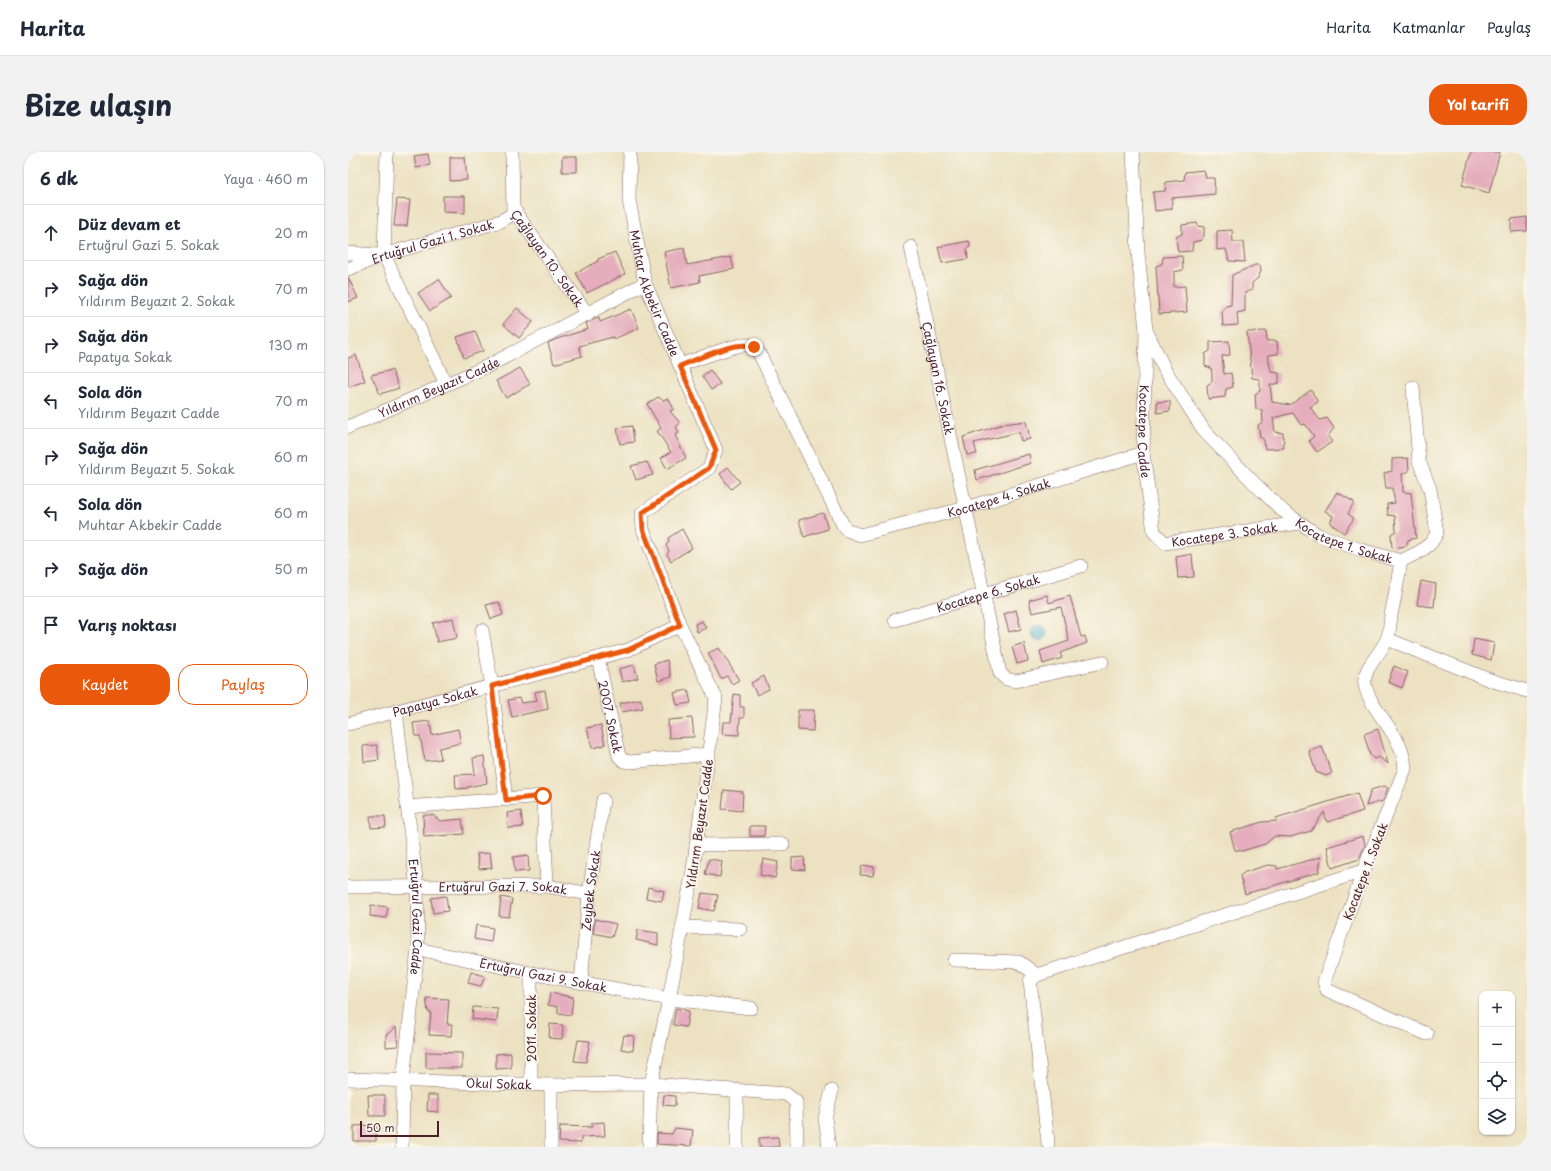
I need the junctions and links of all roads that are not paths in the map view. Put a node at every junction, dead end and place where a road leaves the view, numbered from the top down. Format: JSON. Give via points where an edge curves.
{"nodes":[{"id":1,"x":387,"y":152,"type":"edge"},
{"id":2,"x":512,"y":152,"type":"edge"},
{"id":3,"x":630,"y":152,"type":"edge"},
{"id":4,"x":1133,"y":152,"type":"edge"},
{"id":5,"x":516,"y":212,"type":"junction"},
{"id":6,"x":911,"y":248,"type":"dead end"},
{"id":7,"x":348,"y":253,"type":"edge"},
{"id":8,"x":384,"y":255,"type":"junction"},
{"id":9,"x":348,"y":269,"type":"edge"},
{"id":10,"x":645,"y":283,"type":"junction"},
{"id":11,"x":588,"y":315,"type":"junction"},
{"id":12,"x":1146,"y":330,"type":"junction"},
{"id":13,"x":680,"y":366,"type":"junction"},
{"id":14,"x":446,"y":384,"type":"junction"},
{"id":15,"x":1413,"y":387,"type":"dead end"},
{"id":16,"x":348,"y":427,"type":"edge"},
{"id":17,"x":1143,"y":453,"type":"junction"},
{"id":18,"x":966,"y":508,"type":"junction"},
{"id":19,"x":642,"y":513,"type":"joint"},
{"id":20,"x":1299,"y":523,"type":"junction"},
{"id":21,"x":1154,"y":532,"type":"joint"},
{"id":22,"x":1401,"y":561,"type":"junction"},
{"id":23,"x":1081,"y":566,"type":"dead end"},
{"id":24,"x":985,"y":594,"type":"junction"},
{"id":25,"x":895,"y":620,"type":"dead end"},
{"id":26,"x":680,"y":625,"type":"junction"},
{"id":27,"x":482,"y":630,"type":"dead end"},
{"id":28,"x":1387,"y":639,"type":"junction"},
{"id":29,"x":598,"y":658,"type":"junction"},
{"id":30,"x":1102,"y":662,"type":"dead end"},
{"id":31,"x":492,"y":686,"type":"junction"},
{"id":32,"x":1527,"y":691,"type":"edge"},
{"id":33,"x":396,"y":711,"type":"junction"},
{"id":34,"x":348,"y":724,"type":"edge"},
{"id":35,"x":709,"y":754,"type":"junction"},
{"id":36,"x":506,"y":800,"type":"junction"},
{"id":37,"x":603,"y":800,"type":"dead end"},
{"id":38,"x":407,"y":807,"type":"junction"},
{"id":39,"x":783,"y":844,"type":"dead end"},
{"id":40,"x":696,"y":845,"type":"junction"},
{"id":41,"x":1364,"y":871,"type":"junction"},
{"id":42,"x":547,"y":886,"type":"junction"},
{"id":43,"x":348,"y":887,"type":"edge"},
{"id":44,"x":417,"y":888,"type":"junction"},
{"id":45,"x":589,"y":894,"type":"junction"},
{"id":46,"x":682,"y":927,"type":"junction"},
{"id":47,"x":740,"y":929,"type":"dead end"},
{"id":48,"x":418,"y":948,"type":"junction"},
{"id":49,"x":954,"y":960,"type":"dead end"},
{"id":50,"x":531,"y":973,"type":"junction"},
{"id":51,"x":1037,"y":974,"type":"junction"},
{"id":52,"x":581,"y":982,"type":"junction"},
{"id":53,"x":669,"y":999,"type":"junction"},
{"id":54,"x":751,"y":1008,"type":"dead end"},
{"id":55,"x":1426,"y":1034,"type":"dead end"},
{"id":56,"x":348,"y":1079,"type":"edge"},
{"id":57,"x":404,"y":1080,"type":"junction"},
{"id":58,"x":531,"y":1084,"type":"junction"},
{"id":59,"x":651,"y":1084,"type":"junction"},
{"id":60,"x":550,"y":1085,"type":"junction"},
{"id":61,"x":737,"y":1090,"type":"junction"},
{"id":62,"x":832,"y":1091,"type":"dead end"},
{"id":63,"x":1048,"y":1143,"type":"dead end"},
{"id":64,"x":402,"y":1147,"type":"edge"},
{"id":65,"x":552,"y":1147,"type":"edge"},
{"id":66,"x":649,"y":1147,"type":"edge"},
{"id":67,"x":737,"y":1147,"type":"edge"},
{"id":68,"x":797,"y":1147,"type":"edge"},
{"id":69,"x":829,"y":1147,"type":"edge"}],
"edges":[{"from":1,"to":8,"type":"street"},
{"from":2,"to":5,"type":"street","name":"Çağlayan 10. Sokak","via":[[513,209]]},
{"from":3,"to":10,"type":"street","name":"Muhtar Akbekir Cadde","via":[[629,200]]},
{"from":4,"to":12,"type":"street","via":[[1138,253]]},
{"from":5,"to":8,"type":"street","name":"Ertuğrul Gazi 1. Sokak","via":[[501,221]]},
{"from":5,"to":11,"type":"street","name":"Çağlayan 10. Sokak"},
{"from":6,"to":18,"type":"street","name":"Çağlayan 16. Sokak"},
{"from":7,"to":8,"type":"street"},
{"from":8,"to":9,"type":"street","name":"Ertuğrul Gazi 1. Sokak"},
{"from":8,"to":14,"type":"street"},
{"from":10,"to":11,"type":"street","name":"Yıldırım Beyazıt Cadde"},
{"from":10,"to":13,"type":"street","name":"Muhtar Akbekir Cadde"},
{"from":11,"to":14,"type":"street","name":"Yıldırım Beyazıt Cadde","via":[[488,366]]},
{"from":12,"to":17,"type":"street","name":"Kocatepe Cadde"},
{"from":12,"to":20,"type":"street","name":"Kocatepe 1. Sokak","via":[[1165,370],[1206,432],[1256,485]]},
{"from":13,"to":18,"type":"street","name":"Kocatepe 4. Sokak","via":[[733,347],[754,347],[847,530],[860,535]]},
{"from":13,"to":19,"type":"street","name":"Muhtar Akbekir Cadde","via":[[716,450],[709,468]]},
{"from":14,"to":16,"type":"street","name":"Yıldırım Beyazıt Cadde"},
{"from":15,"to":22,"type":"street","via":[[1419,461],[1430,489],[1437,533],[1426,547]]},
{"from":17,"to":18,"type":"street","name":"Kocatepe 4. Sokak"},
{"from":17,"to":21,"type":"street","name":"Kocatepe Cadde"},
{"from":18,"to":24,"type":"street","name":"Çağlayan 16. Sokak"},
{"from":19,"to":26,"type":"street","name":"Yıldırım Beyazıt Cadde","via":[[643,529]]},
{"from":20,"to":21,"type":"street","name":"Kocatepe 3. Sokak","via":[[1165,543]]},
{"from":20,"to":22,"type":"street","name":"Kocatepe 1. Sokak","via":[[1335,542]]},
{"from":22,"to":28,"type":"street","name":"Kocatepe 1. Sokak"},
{"from":23,"to":24,"type":"street","name":"Kocatepe 6. Sokak"},
{"from":24,"to":25,"type":"street","name":"Kocatepe 6. Sokak"},
{"from":24,"to":30,"type":"street","name":"Çağlayan 16. Sokak","via":[[1000,673],[1006,679],[1016,681]]},
{"from":26,"to":29,"type":"street","name":"Papatya Sokak","via":[[628,650]]},
{"from":26,"to":35,"type":"street","name":"Yıldırım Beyazıt Cadde","via":[[716,698]]},
{"from":27,"to":31,"type":"street"},
{"from":28,"to":32,"type":"street","via":[[1490,680]]},
{"from":28,"to":41,"type":"street","name":"Kocatepe 1. Sokak","via":[[1367,673],[1366,686],[1396,739],[1404,757],[1405,769]]},
{"from":29,"to":31,"type":"street","name":"Papatya Sokak"},
{"from":29,"to":35,"type":"street","name":"2007. Sokak","via":[[619,756],[624,761]]},
{"from":31,"to":33,"type":"street","name":"Papatya Sokak"},
{"from":31,"to":36,"type":"street"},
{"from":33,"to":34,"type":"street","name":"Papatya Sokak"},
{"from":33,"to":38,"type":"street","name":"Ertuğrul Gazi Cadde"},
{"from":35,"to":40,"type":"street","name":"Yıldırım Beyazıt Cadde"},
{"from":36,"to":38,"type":"street"},
{"from":36,"to":42,"type":"street","via":[[543,796]]},
{"from":37,"to":45,"type":"street","name":"Zeybek Sokak"},
{"from":38,"to":44,"type":"street","name":"Ertuğrul Gazi Cadde"},
{"from":39,"to":40,"type":"street"},
{"from":40,"to":46,"type":"street","name":"Yıldırım Beyazıt Cadde"},
{"from":41,"to":51,"type":"street"},
{"from":41,"to":55,"type":"street","name":"Kocatepe 1. Sokak","via":[[1324,982],[1327,990]]},
{"from":42,"to":44,"type":"street","name":"Ertuğrul Gazi 7. Sokak"},
{"from":42,"to":45,"type":"street","name":"Ertuğrul Gazi 7. Sokak"},
{"from":43,"to":44,"type":"street","name":"Ertuğrul Gazi 7. Sokak"},
{"from":44,"to":48,"type":"street","name":"Ertuğrul Gazi Cadde"},
{"from":45,"to":52,"type":"street","name":"Zeybek Sokak"},
{"from":46,"to":47,"type":"street"},
{"from":46,"to":53,"type":"street","name":"Yıldırım Beyazıt Cadde"},
{"from":48,"to":50,"type":"street","name":"Ertuğrul Gazi 9. Sokak"},
{"from":48,"to":57,"type":"street","name":"Ertuğrul Gazi Cadde"},
{"from":49,"to":51,"type":"street","via":[[1019,962]]},
{"from":50,"to":52,"type":"street","name":"Ertuğrul Gazi 9. Sokak"},
{"from":50,"to":58,"type":"street","name":"2011. Sokak"},
{"from":51,"to":63,"type":"street","via":[[1030,981]]},
{"from":52,"to":53,"type":"street","name":"Ertuğrul Gazi 9. Sokak"},
{"from":53,"to":54,"type":"street","name":"Ertuğrul Gazi 9. Sokak"},
{"from":53,"to":59,"type":"street","name":"Yıldırım Beyazıt Cadde"},
{"from":56,"to":57,"type":"street","name":"Okul Sokak"},
{"from":57,"to":58,"type":"street","name":"Okul Sokak"},
{"from":57,"to":64,"type":"street","name":"Ertuğrul Gazi Cadde"},
{"from":58,"to":60,"type":"street","name":"Okul Sokak"},
{"from":59,"to":60,"type":"street","name":"Okul Sokak"},
{"from":59,"to":61,"type":"street","name":"Okul Sokak"},
{"from":59,"to":66,"type":"street","name":"Yıldırım Beyazıt Cadde"},
{"from":60,"to":65,"type":"street"},
{"from":61,"to":67,"type":"street"},
{"from":61,"to":68,"type":"street","name":"Okul Sokak","via":[[786,1094],[796,1102]]},
{"from":62,"to":69,"type":"street","via":[[825,1118]]}]}
